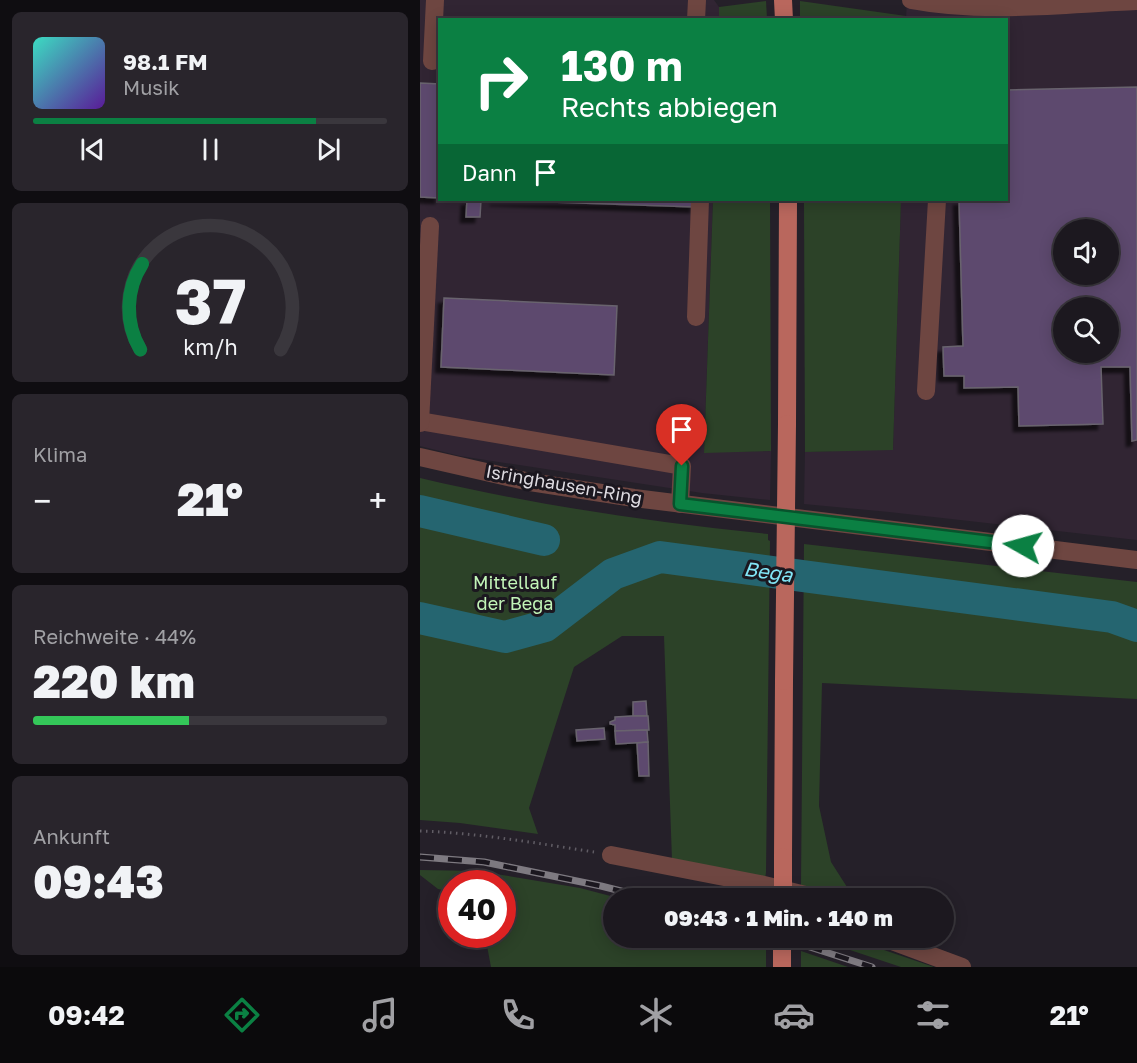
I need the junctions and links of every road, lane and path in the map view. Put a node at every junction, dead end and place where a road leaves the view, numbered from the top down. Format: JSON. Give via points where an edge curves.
{"nodes":[{"id":1,"x":435,"y":0,"type":"edge"},
{"id":2,"x":697,"y":0,"type":"edge"},
{"id":3,"x":783,"y":0,"type":"edge"},
{"id":4,"x":910,"y":0,"type":"edge"},
{"id":5,"x":1137,"y":1,"type":"edge"},
{"id":6,"x":948,"y":13,"type":"edge"},
{"id":7,"x":696,"y":18,"type":"edge"},
{"id":8,"x":784,"y":18,"type":"edge"},
{"id":9,"x":432,"y":61,"type":"dead end"},
{"id":10,"x":700,"y":201,"type":"edge"},
{"id":11,"x":788,"y":201,"type":"edge"},
{"id":12,"x":937,"y":201,"type":"edge"},
{"id":13,"x":430,"y":226,"type":"dead end"},
{"id":14,"x":696,"y":317,"type":"dead end"},
{"id":15,"x":926,"y":392,"type":"dead end"},
{"id":16,"x":421,"y":399,"type":"edge"},
{"id":17,"x":420,"y":422,"type":"edge"},
{"id":18,"x":420,"y":457,"type":"edge"},
{"id":19,"x":680,"y":504,"type":"junction"},
{"id":20,"x":1137,"y":560,"type":"edge"},
{"id":21,"x":420,"y":831,"type":"edge"},
{"id":22,"x":611,"y":855,"type":"joint"},
{"id":23,"x":777,"y":888,"type":"edge"},
{"id":24,"x":783,"y":888,"type":"edge"},
{"id":25,"x":782,"y":948,"type":"edge"},
{"id":26,"x":911,"y":948,"type":"edge"},
{"id":27,"x":782,"y":967,"type":"edge"},
{"id":28,"x":962,"y":967,"type":"edge"}],
"edges":[{"from":1,"to":9,"type":"street"},
{"from":2,"to":7,"type":"street"},
{"from":3,"to":8,"type":"main road"},
{"from":4,"to":6,"type":"street"},
{"from":5,"to":6,"type":"street","via":[[976,8]]},
{"from":10,"to":14,"type":"street"},
{"from":11,"to":24,"type":"main road","bridge":true},
{"from":12,"to":15,"type":"street"},
{"from":13,"to":16,"type":"street"},
{"from":16,"to":17,"type":"street"},
{"from":17,"to":19,"type":"street","via":[[682,466]]},
{"from":18,"to":19,"type":"street","name":"Isringhausen-Ring","via":[[530,482]]},
{"from":19,"to":20,"type":"street","name":"Isringhausen-Ring"},
{"from":21,"to":22,"type":"path","via":[[521,840]]},
{"from":22,"to":23,"type":"street"},
{"from":25,"to":27,"type":"main road","bridge":true},
{"from":26,"to":28,"type":"street"}]}
